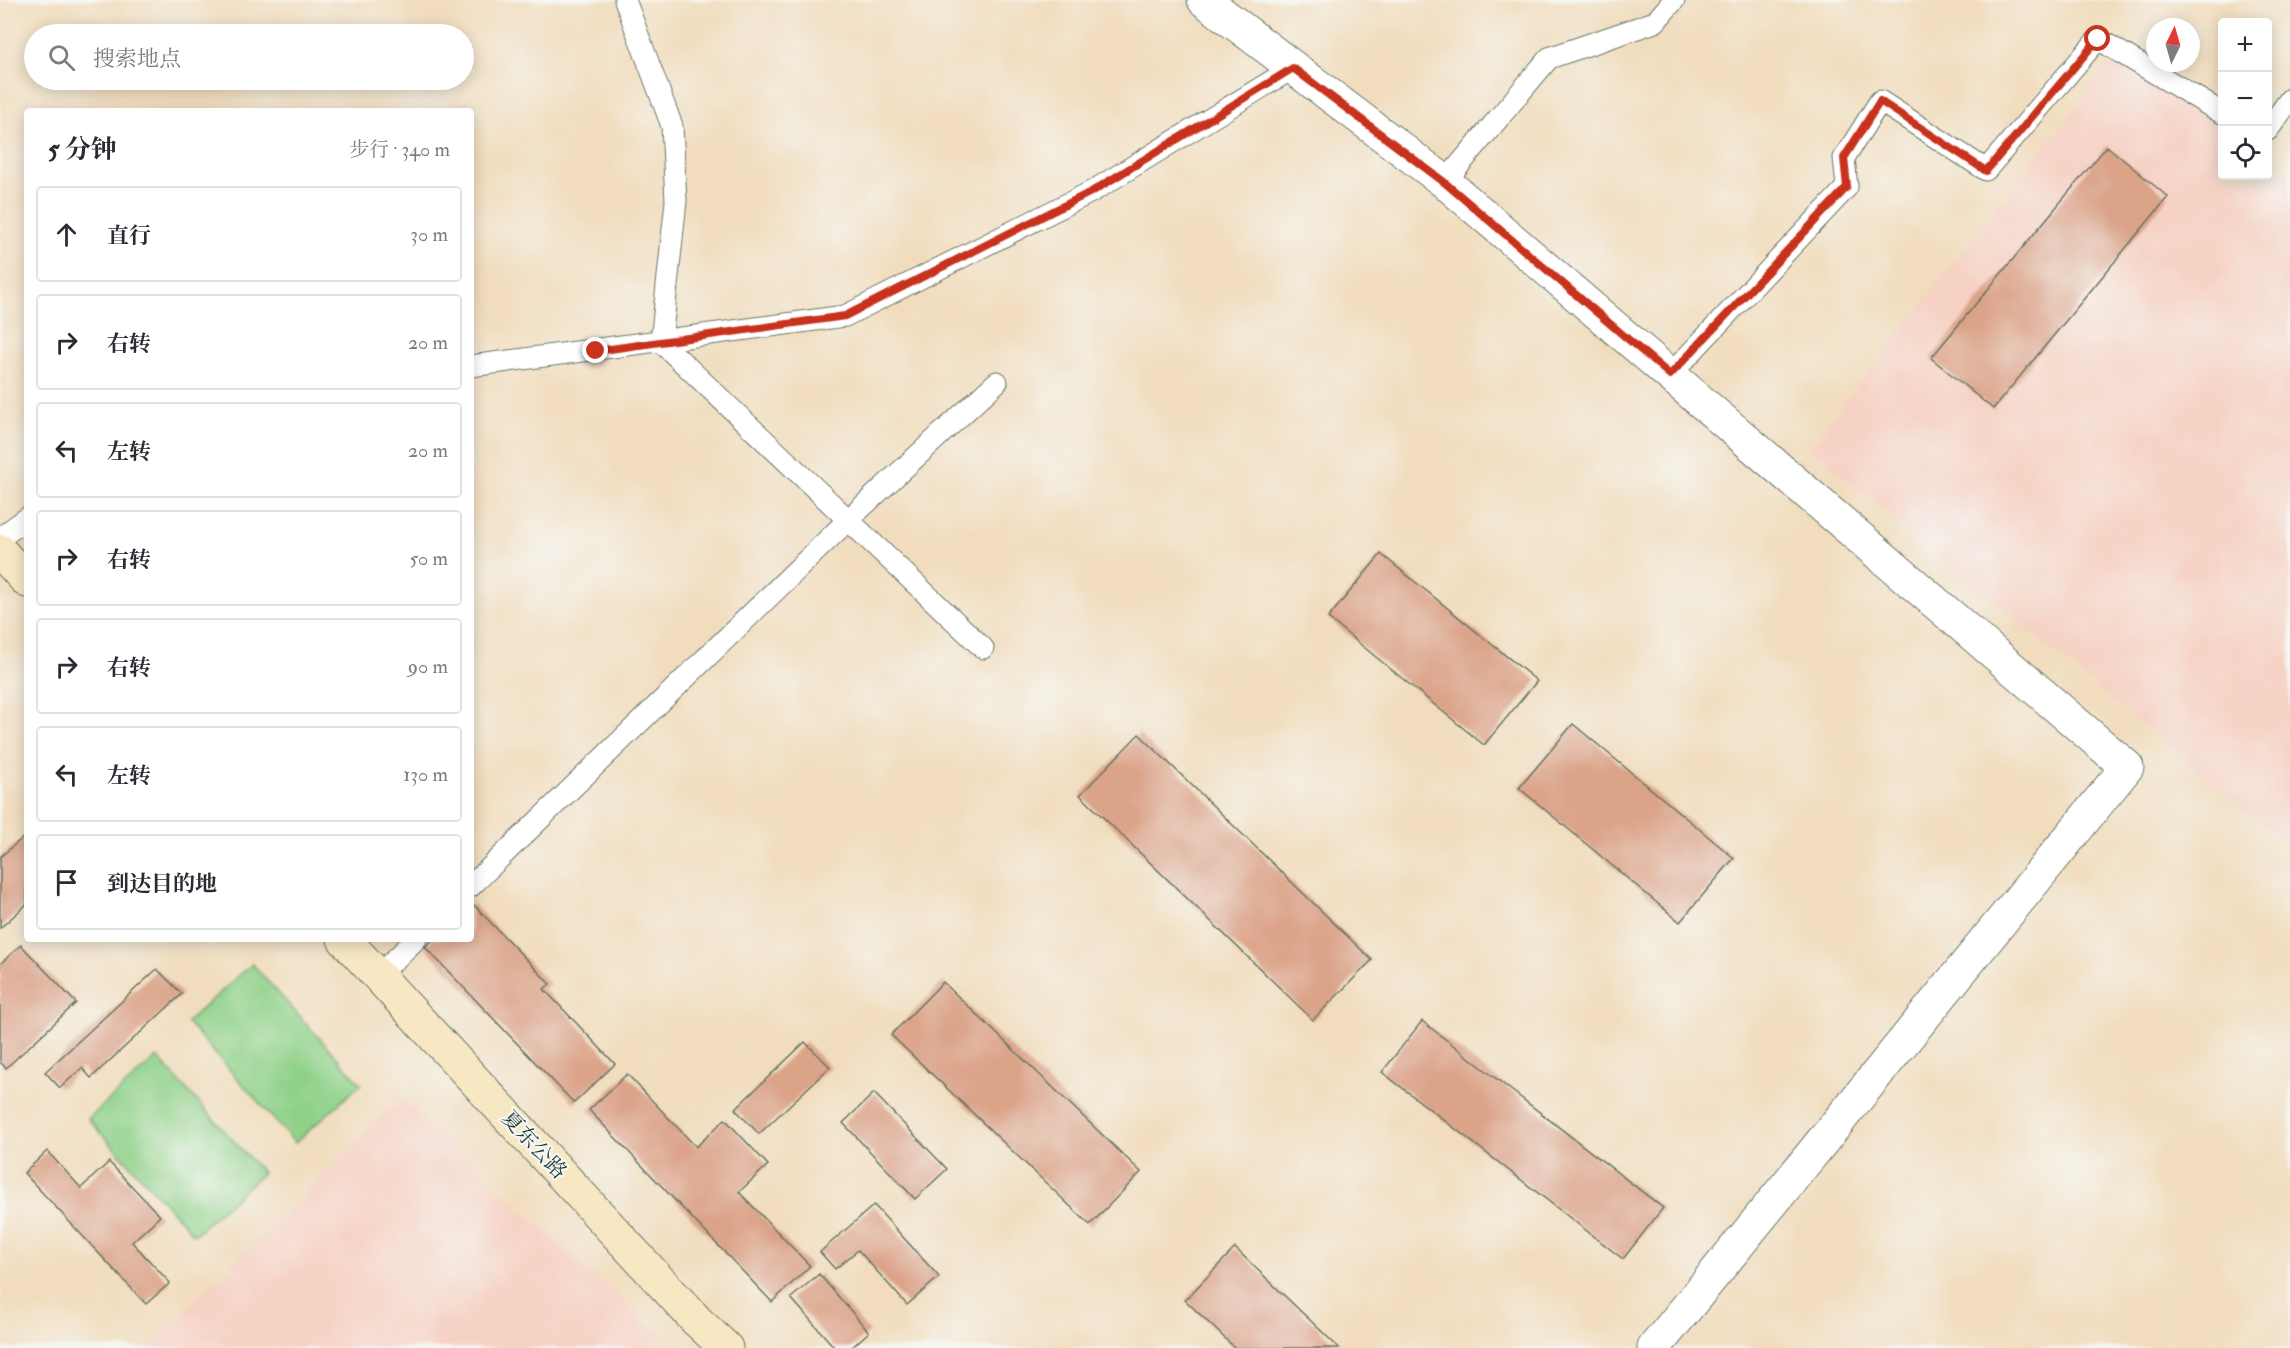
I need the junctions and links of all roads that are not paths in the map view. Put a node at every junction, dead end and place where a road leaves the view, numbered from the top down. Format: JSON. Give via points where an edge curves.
{"nodes":[{"id":1,"x":625,"y":0,"type":"edge"},
{"id":2,"x":1204,"y":0,"type":"edge"},
{"id":3,"x":1674,"y":0,"type":"edge"},
{"id":4,"x":1293,"y":68,"type":"junction"},
{"id":5,"x":2290,"y":99,"type":"edge"},
{"id":6,"x":2218,"y":110,"type":"edge"},
{"id":7,"x":2271,"y":126,"type":"edge"},
{"id":8,"x":1444,"y":182,"type":"junction"},
{"id":9,"x":661,"y":342,"type":"junction"},
{"id":10,"x":474,"y":366,"type":"edge"},
{"id":11,"x":1670,"y":375,"type":"junction"},
{"id":12,"x":997,"y":382,"type":"dead end"},
{"id":13,"x":24,"y":520,"type":"edge"},
{"id":14,"x":847,"y":521,"type":"junction"},
{"id":15,"x":0,"y":538,"type":"edge"},
{"id":16,"x":0,"y":551,"type":"edge"},
{"id":17,"x":24,"y":578,"type":"edge"},
{"id":18,"x":983,"y":648,"type":"dead end"},
{"id":19,"x":474,"y":883,"type":"edge"},
{"id":20,"x":347,"y":942,"type":"edge"},
{"id":21,"x":413,"y":942,"type":"edge"},
{"id":22,"x":377,"y":976,"type":"junction"},
{"id":23,"x":726,"y":1348,"type":"edge"},
{"id":24,"x":1654,"y":1348,"type":"edge"}],
"edges":[{"from":1,"to":9,"type":"lane","via":[[672,126],[676,201]]},
{"from":2,"to":4,"type":"street"},
{"from":3,"to":8,"type":"lane","via":[[1655,22],[1549,58]]},
{"from":4,"to":8,"type":"street"},
{"from":4,"to":9,"type":"lane","via":[[1093,191],[845,316]]},
{"from":5,"to":7,"type":"lane"},
{"from":6,"to":11,"type":"lane","via":[[2098,39],[1986,171],[1880,101],[1844,158],[1847,187]]},
{"from":8,"to":11,"type":"street"},
{"from":9,"to":10,"type":"lane"},
{"from":9,"to":14,"type":"lane"},
{"from":11,"to":24,"type":"street","via":[[2127,768]]},
{"from":12,"to":14,"type":"lane"},
{"from":13,"to":15,"type":"lane"},
{"from":14,"to":18,"type":"lane"},
{"from":14,"to":19,"type":"lane"},
{"from":16,"to":17,"type":"main road"},
{"from":20,"to":22,"type":"main road","name":"夏东公路"},
{"from":21,"to":22,"type":"lane"},
{"from":22,"to":23,"type":"main road","name":"夏东公路"}]}
